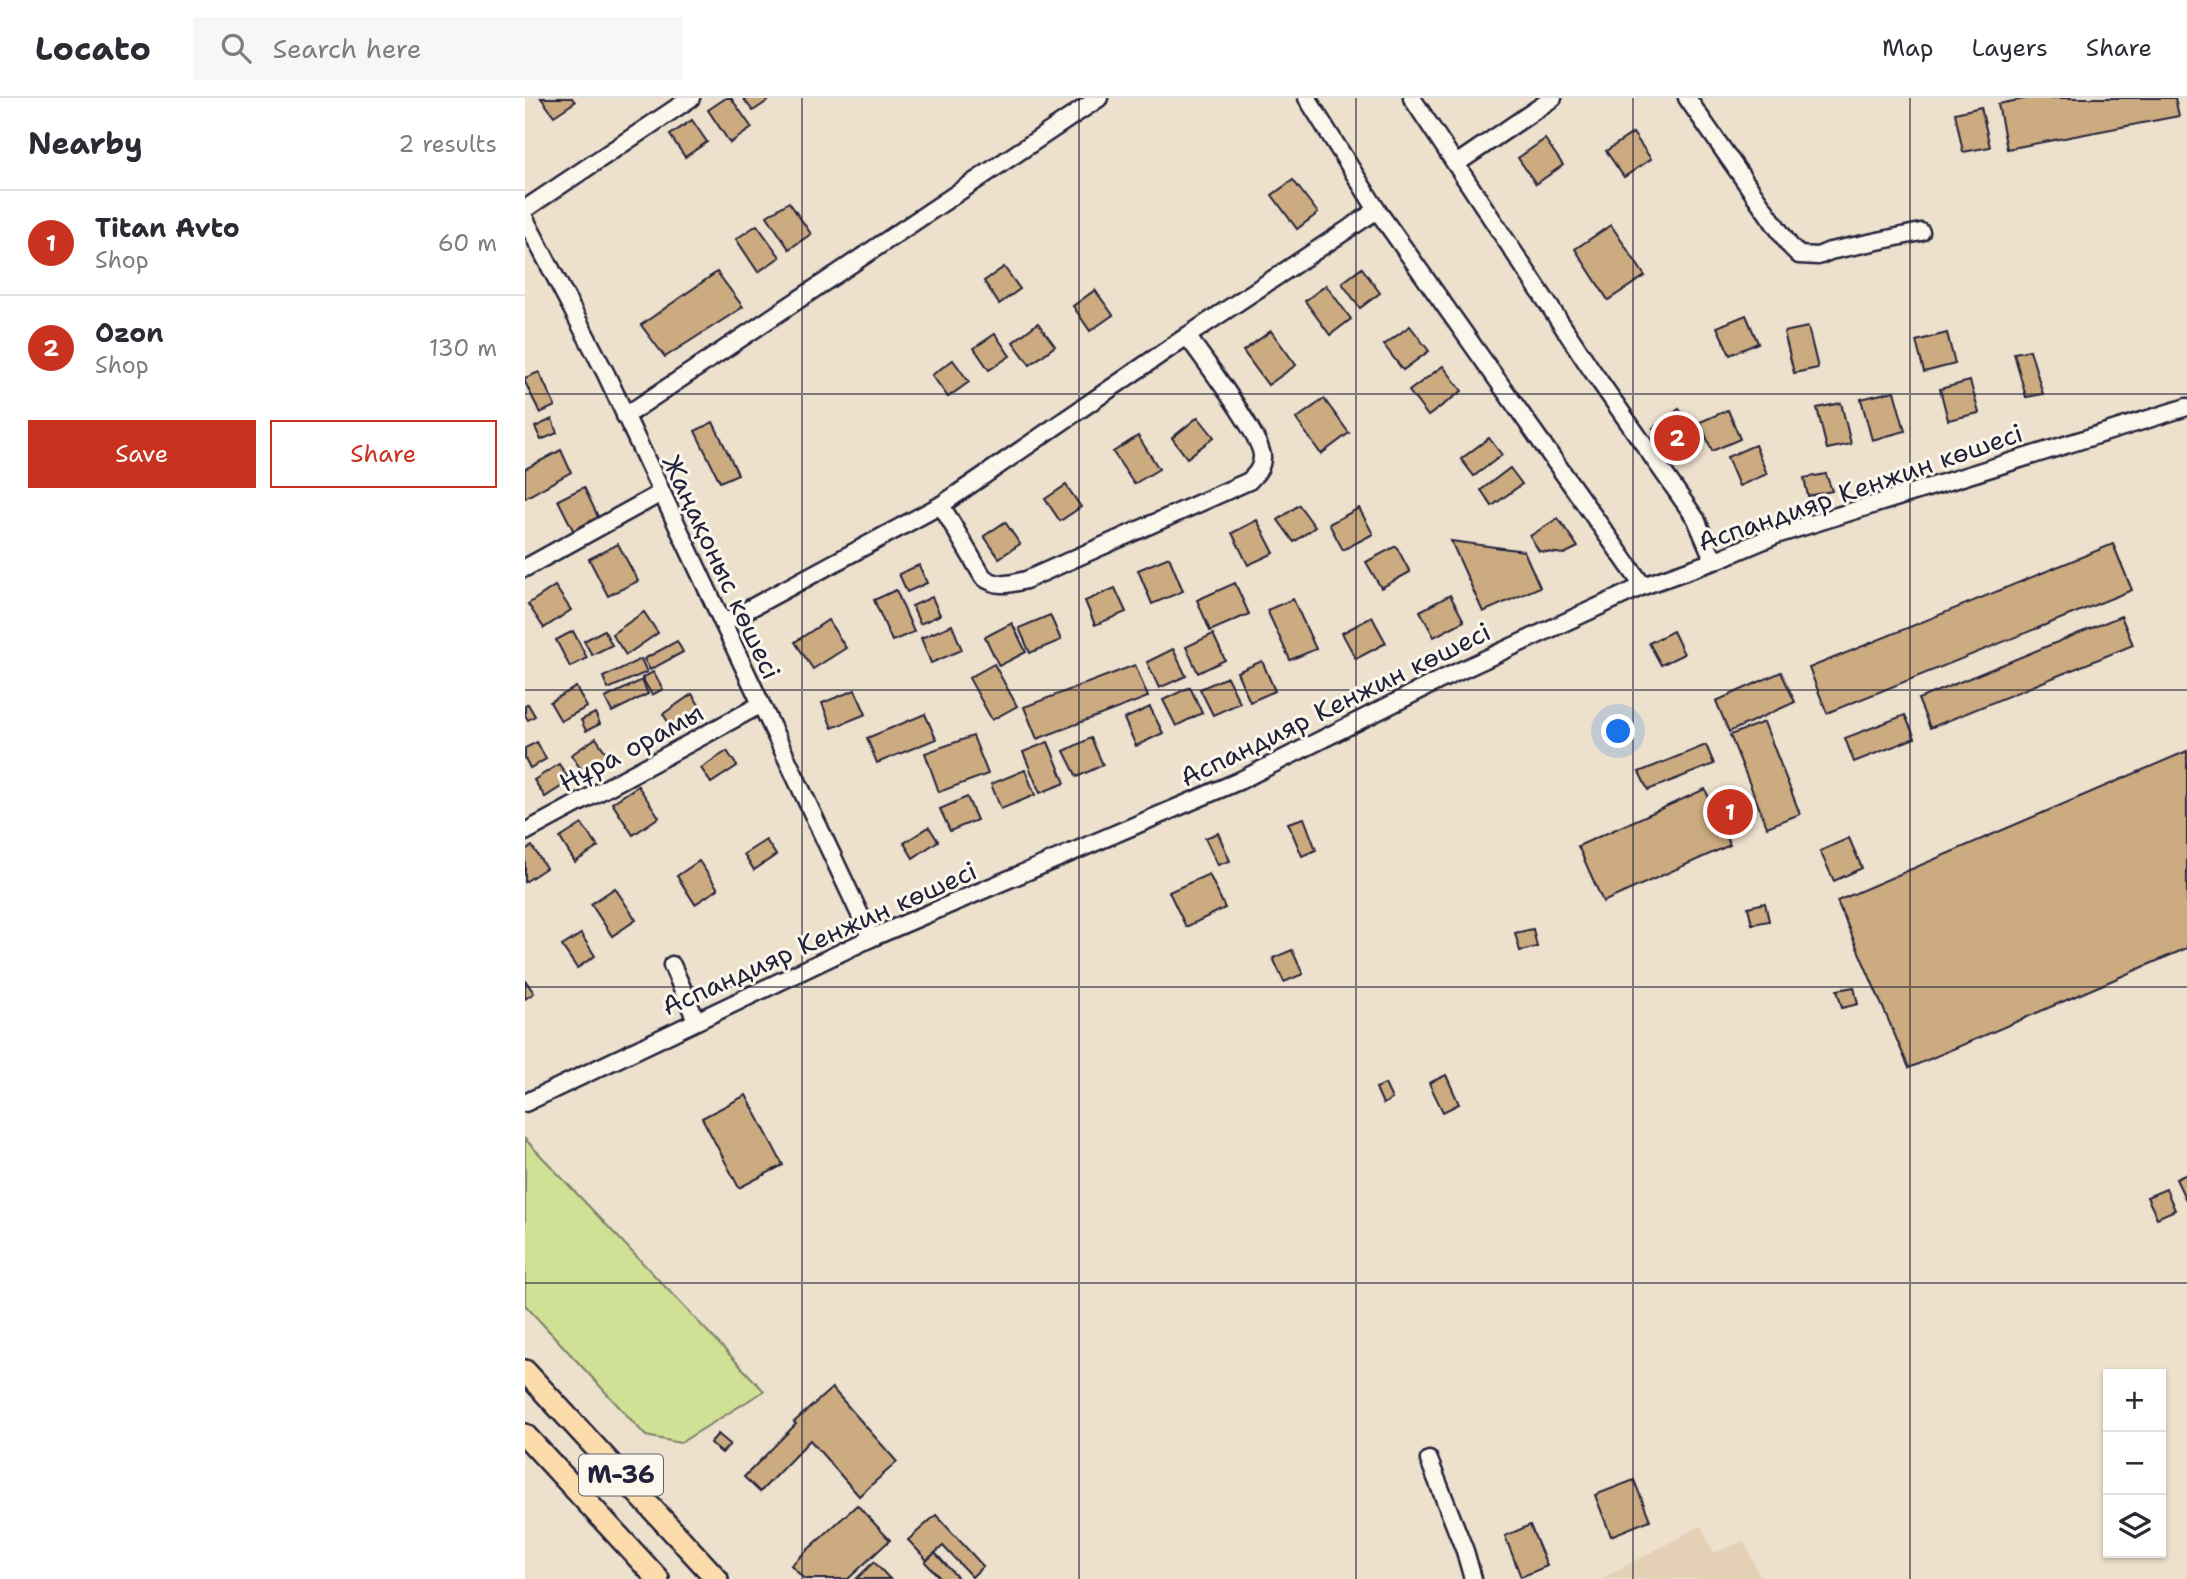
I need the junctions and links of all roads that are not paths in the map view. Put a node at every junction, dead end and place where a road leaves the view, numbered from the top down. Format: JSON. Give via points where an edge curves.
{"nodes":[{"id":1,"x":691,"y":98,"type":"edge"},
{"id":2,"x":1099,"y":98,"type":"edge"},
{"id":3,"x":1307,"y":98,"type":"edge"},
{"id":4,"x":1412,"y":98,"type":"edge"},
{"id":5,"x":1553,"y":98,"type":"edge"},
{"id":6,"x":1688,"y":98,"type":"edge"},
{"id":7,"x":1456,"y":163,"type":"junction"},
{"id":8,"x":525,"y":209,"type":"edge"},
{"id":9,"x":1377,"y":210,"type":"junction"},
{"id":10,"x":525,"y":219,"type":"edge"},
{"id":11,"x":1921,"y":232,"type":"dead end"},
{"id":12,"x":1187,"y":336,"type":"junction"},
{"id":13,"x":2187,"y":407,"type":"edge"},
{"id":14,"x":625,"y":416,"type":"junction"},
{"id":15,"x":661,"y":493,"type":"junction"},
{"id":16,"x":941,"y":505,"type":"junction"},
{"id":17,"x":1714,"y":561,"type":"junction"},
{"id":18,"x":525,"y":568,"type":"edge"},
{"id":19,"x":1643,"y":586,"type":"junction"},
{"id":20,"x":723,"y":623,"type":"junction"},
{"id":21,"x":759,"y":705,"type":"junction"},
{"id":22,"x":525,"y":832,"type":"edge"},
{"id":23,"x":871,"y":938,"type":"junction"},
{"id":24,"x":672,"y":965,"type":"dead end"},
{"id":25,"x":696,"y":1020,"type":"junction"},
{"id":26,"x":525,"y":1103,"type":"edge"},
{"id":27,"x":525,"y":1371,"type":"edge"},
{"id":28,"x":525,"y":1435,"type":"edge"},
{"id":29,"x":1429,"y":1460,"type":"dead end"},
{"id":30,"x":658,"y":1579,"type":"edge"},
{"id":31,"x":717,"y":1579,"type":"edge"},
{"id":32,"x":1473,"y":1579,"type":"edge"}],
"edges":[{"from":1,"to":8,"type":"street"},
{"from":2,"to":14,"type":"street"},
{"from":3,"to":9,"type":"street"},
{"from":4,"to":7,"type":"street"},
{"from":5,"to":7,"type":"street"},
{"from":6,"to":11,"type":"street","via":[[1799,255],[1818,256]]},
{"from":7,"to":17,"type":"street","via":[[1696,519]]},
{"from":9,"to":12,"type":"street"},
{"from":9,"to":19,"type":"street"},
{"from":10,"to":14,"type":"street","name":"Жаңақоныс көшесі"},
{"from":12,"to":16,"type":"street"},
{"from":12,"to":16,"type":"street","via":[[1261,447],[1261,465],[1249,481],[1026,580],[1003,585],[983,577]]},
{"from":13,"to":17,"type":"street","name":"Аспандияр Кенжин көшесі","via":[[1776,535]]},
{"from":14,"to":15,"type":"street","name":"Жаңақоныс көшесі"},
{"from":15,"to":18,"type":"street"},
{"from":15,"to":20,"type":"street","name":"Жаңақоныс көшесі"},
{"from":16,"to":20,"type":"street"},
{"from":17,"to":19,"type":"street","name":"Аспандияр Кенжин көшесі"},
{"from":19,"to":23,"type":"street","name":"Аспандияр Кенжин көшесі","via":[[1436,682],[1239,781]]},
{"from":20,"to":21,"type":"street","name":"Жаңақоныс көшесі"},
{"from":21,"to":22,"type":"street","name":"Нұра орамы"},
{"from":21,"to":23,"type":"street","name":"Жаңақоныс көшесі"},
{"from":23,"to":25,"type":"street","name":"Аспандияр Кенжин көшесі"},
{"from":24,"to":25,"type":"street"},
{"from":25,"to":26,"type":"street","name":"Аспандияр Кенжин көшесі"},
{"from":27,"to":31,"type":"main road","number":"M-36"},
{"from":28,"to":30,"type":"main road","number":"M-36"},
{"from":29,"to":32,"type":"street"}]}
